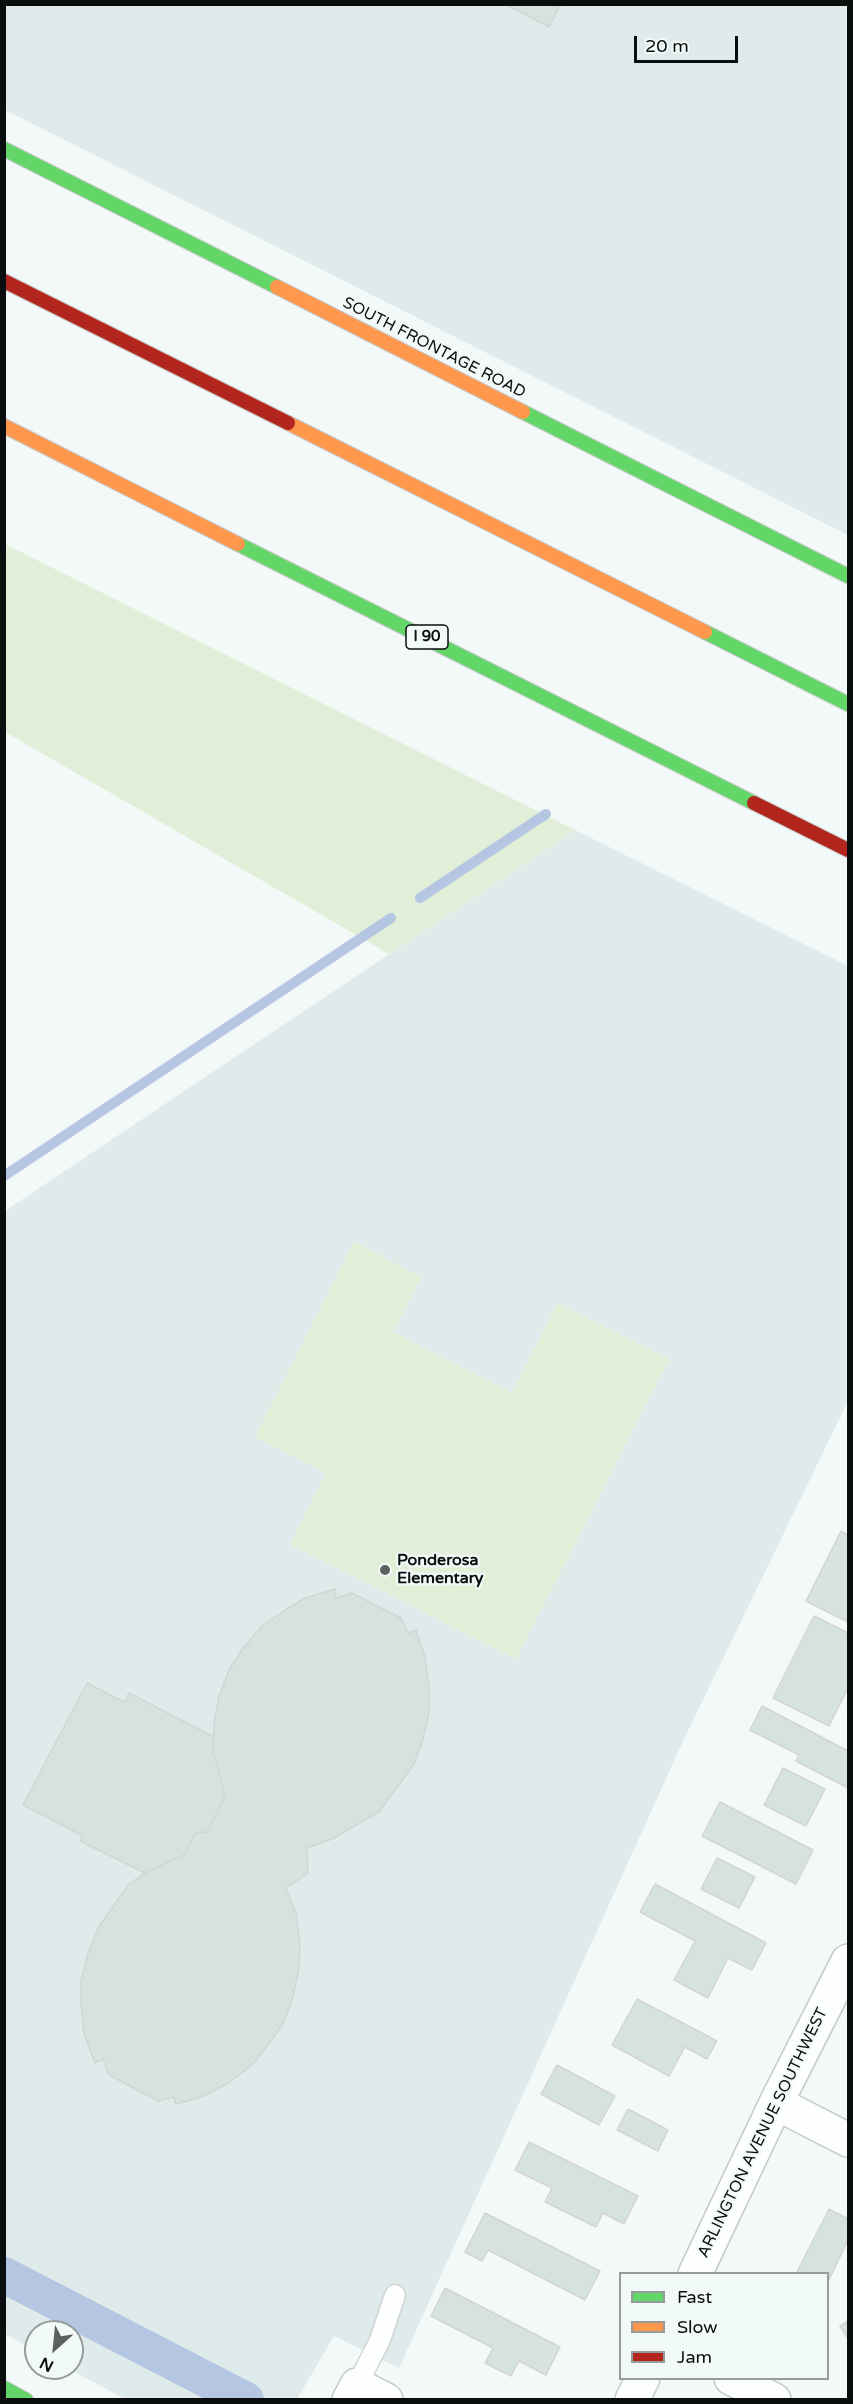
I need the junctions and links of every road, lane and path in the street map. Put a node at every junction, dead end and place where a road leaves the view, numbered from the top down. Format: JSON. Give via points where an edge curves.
{"nodes":[{"id":1,"x":4,"y":149,"type":"edge"},
{"id":2,"x":4,"y":280,"type":"edge"},
{"id":3,"x":4,"y":426,"type":"edge"},
{"id":4,"x":849,"y":576,"type":"edge"},
{"id":5,"x":849,"y":704,"type":"edge"},
{"id":6,"x":849,"y":850,"type":"edge"},
{"id":7,"x":849,"y":1961,"type":"edge"},
{"id":8,"x":776,"y":2103,"type":"junction"},
{"id":9,"x":849,"y":2140,"type":"edge"},
{"id":10,"x":696,"y":2272,"type":"edge"},
{"id":11,"x":395,"y":2295,"type":"dead end"},
{"id":12,"x":642,"y":2380,"type":"edge"},
{"id":13,"x":733,"y":2380,"type":"edge"},
{"id":14,"x":4,"y":2388,"type":"edge"},
{"id":15,"x":353,"y":2392,"type":"edge"},
{"id":16,"x":27,"y":2400,"type":"edge"},
{"id":17,"x":386,"y":2400,"type":"edge"},
{"id":18,"x":632,"y":2400,"type":"edge"},
{"id":19,"x":774,"y":2400,"type":"edge"}],
"edges":[{"from":1,"to":4,"type":"main road","name":"SOUTH FRONTAGE ROAD"},
{"from":2,"to":5,"type":"main road"},
{"from":3,"to":6,"type":"main road","number":"I 90"},
{"from":7,"to":8,"type":"street","name":"ARLINGTON AVENUE SOUTHWEST"},
{"from":8,"to":9,"type":"street"},
{"from":8,"to":10,"type":"street","name":"ARLINGTON AVENUE SOUTHWEST"},
{"from":11,"to":15,"type":"lane","via":[[380,2340]]},
{"from":12,"to":18,"type":"street"},
{"from":13,"to":19,"type":"street"},
{"from":14,"to":16,"type":"main road"},
{"from":15,"to":17,"type":"street"}]}
